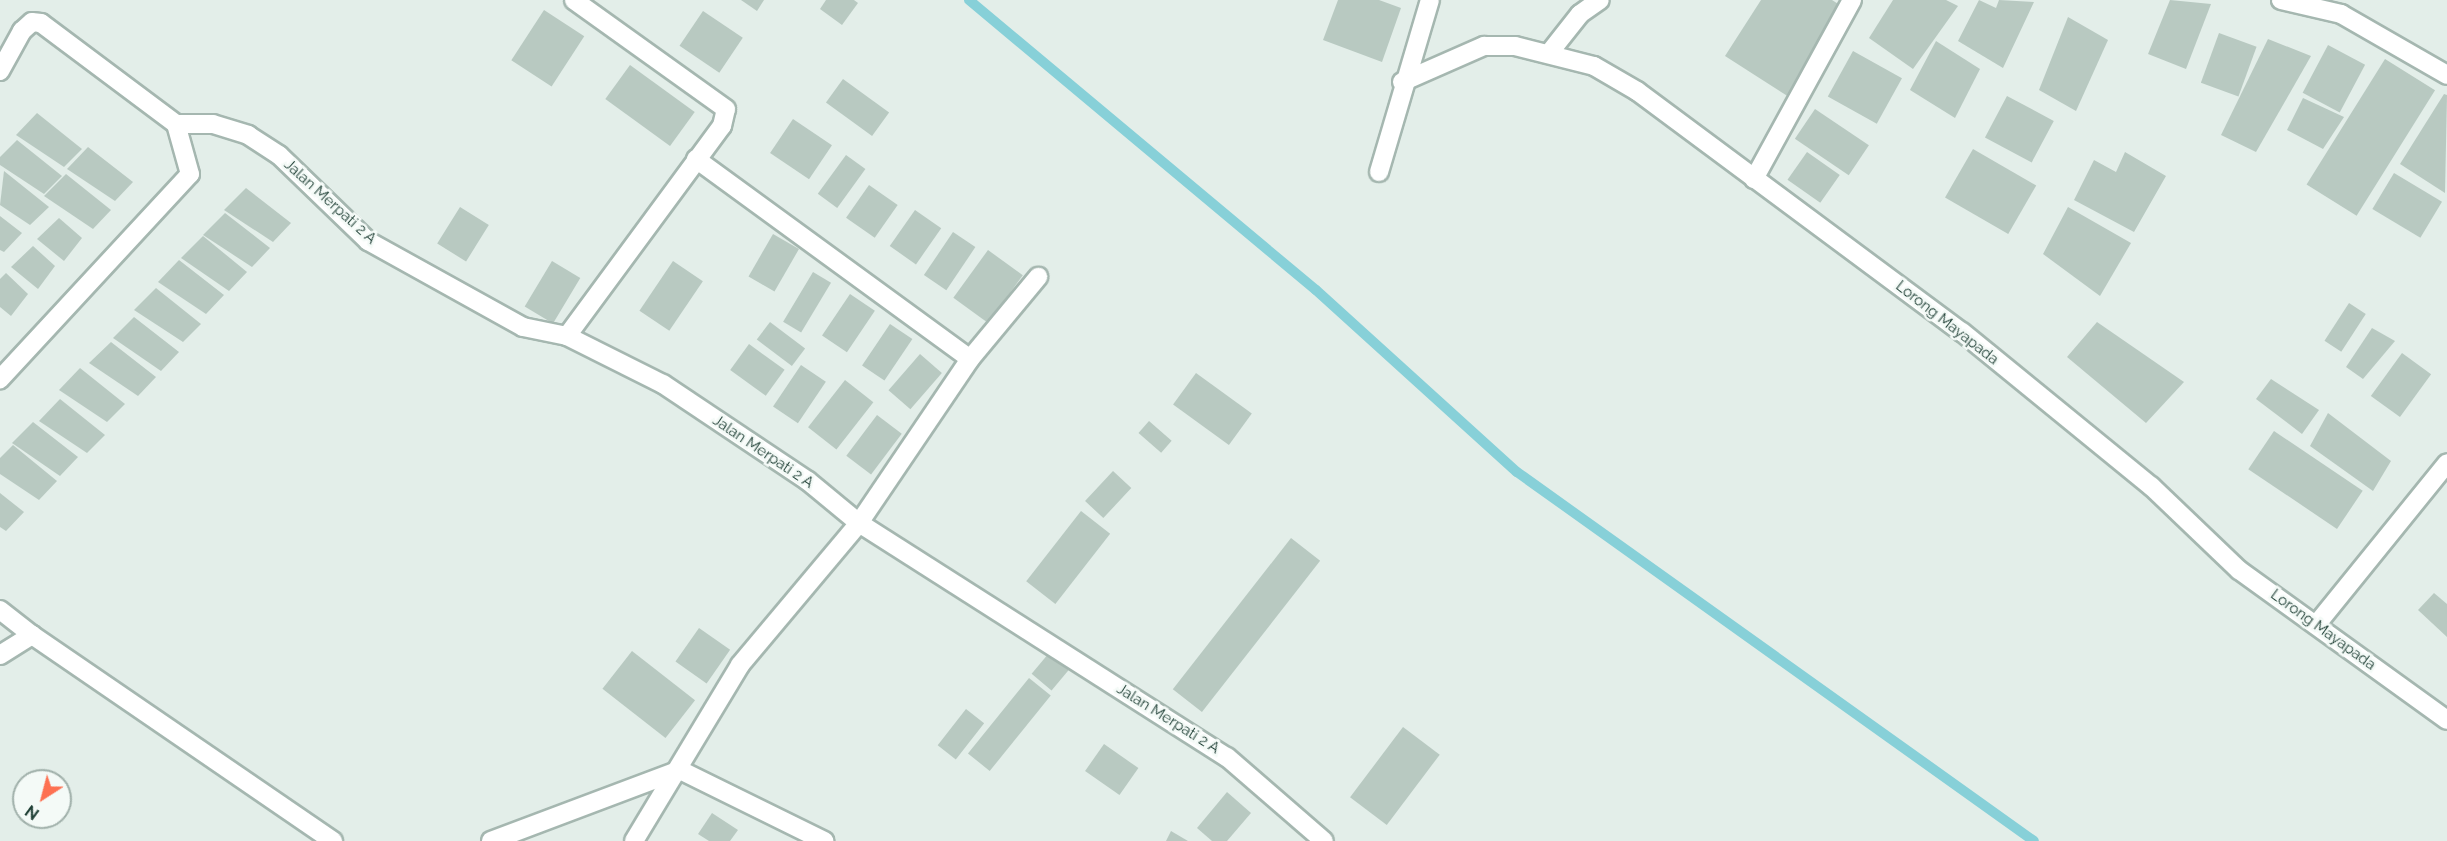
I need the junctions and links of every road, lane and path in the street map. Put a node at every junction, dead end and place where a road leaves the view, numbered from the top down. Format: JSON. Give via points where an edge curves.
{"nodes":[{"id":1,"x":574,"y":0,"type":"edge"},
{"id":2,"x":1430,"y":0,"type":"edge"},
{"id":3,"x":1600,"y":0,"type":"edge"},
{"id":4,"x":1852,"y":0,"type":"edge"},
{"id":5,"x":2281,"y":0,"type":"edge"},
{"id":6,"x":2345,"y":7,"type":"edge"},
{"id":7,"x":1550,"y":52,"type":"junction"},
{"id":8,"x":0,"y":71,"type":"edge"},
{"id":9,"x":2447,"y":75,"type":"edge"},
{"id":10,"x":1402,"y":82,"type":"junction"},
{"id":11,"x":176,"y":124,"type":"junction"},
{"id":12,"x":696,"y":159,"type":"junction"},
{"id":13,"x":1379,"y":172,"type":"dead end"},
{"id":14,"x":1754,"y":179,"type":"junction"},
{"id":15,"x":1038,"y":277,"type":"dead end"},
{"id":16,"x":567,"y":336,"type":"junction"},
{"id":17,"x":970,"y":359,"type":"junction"},
{"id":18,"x":0,"y":379,"type":"edge"},
{"id":19,"x":2447,"y":463,"type":"edge"},
{"id":20,"x":859,"y":523,"type":"junction"},
{"id":21,"x":0,"y":610,"type":"edge"},
{"id":22,"x":2316,"y":625,"type":"junction"},
{"id":23,"x":32,"y":635,"type":"junction"},
{"id":24,"x":0,"y":655,"type":"edge"},
{"id":25,"x":2447,"y":720,"type":"edge"},
{"id":26,"x":680,"y":770,"type":"junction"},
{"id":27,"x":333,"y":841,"type":"edge"},
{"id":28,"x":491,"y":841,"type":"edge"},
{"id":29,"x":634,"y":841,"type":"edge"},
{"id":30,"x":824,"y":841,"type":"edge"},
{"id":31,"x":1324,"y":841,"type":"edge"}],
"edges":[{"from":1,"to":12,"type":"street","via":[[726,109],[722,126]]},
{"from":2,"to":10,"type":"street"},
{"from":3,"to":7,"type":"street","via":[[1580,14]]},
{"from":4,"to":14,"type":"street"},
{"from":5,"to":6,"type":"street"},
{"from":6,"to":9,"type":"street"},
{"from":7,"to":10,"type":"street","name":"Lorong Mayapada","via":[[1484,46]]},
{"from":7,"to":14,"type":"street","name":"Lorong Mayapada","via":[[1594,66],[1637,91]]},
{"from":8,"to":11,"type":"street","via":[[22,31],[36,21]]},
{"from":10,"to":13,"type":"street"},
{"from":11,"to":16,"type":"street","name":"Jalan Merpati 2 A","via":[[213,124],[248,135],[279,155],[368,241],[523,327]]},
{"from":11,"to":18,"type":"street","via":[[190,174]]},
{"from":12,"to":16,"type":"street"},
{"from":12,"to":17,"type":"street"},
{"from":14,"to":22,"type":"street","name":"Lorong Mayapada","via":[[1962,332],[2151,486],[2239,570]]},
{"from":15,"to":17,"type":"street"},
{"from":16,"to":20,"type":"street","name":"Jalan Merpati 2 A","via":[[663,384],[808,481]]},
{"from":17,"to":20,"type":"street"},
{"from":19,"to":22,"type":"street"},
{"from":20,"to":26,"type":"street","via":[[740,665]]},
{"from":20,"to":31,"type":"street","name":"Jalan Merpati 2 A","via":[[1227,757]]},
{"from":21,"to":23,"type":"street"},
{"from":22,"to":25,"type":"street","name":"Lorong Mayapada"},
{"from":23,"to":24,"type":"street"},
{"from":23,"to":27,"type":"street"},
{"from":26,"to":28,"type":"street"},
{"from":26,"to":29,"type":"street"},
{"from":26,"to":30,"type":"street"}]}
